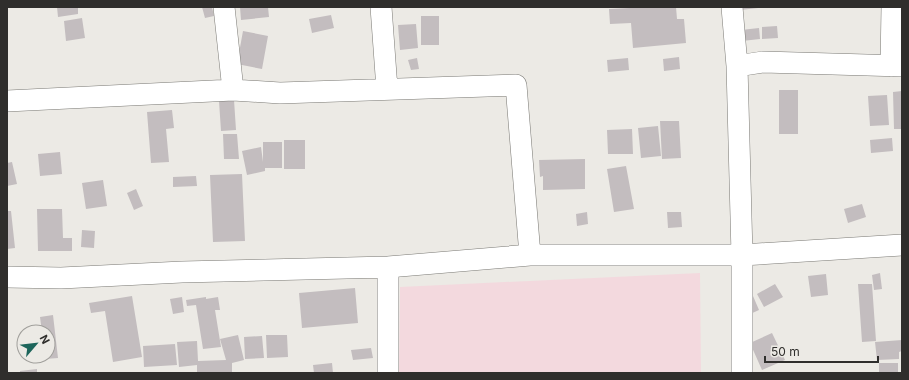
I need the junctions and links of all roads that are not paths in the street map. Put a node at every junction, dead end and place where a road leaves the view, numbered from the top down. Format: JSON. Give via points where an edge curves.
{"nodes":[{"id":1,"x":224,"y":7,"type":"edge"},
{"id":2,"x":381,"y":7,"type":"edge"},
{"id":3,"x":732,"y":7,"type":"edge"},
{"id":4,"x":892,"y":7,"type":"edge"},
{"id":5,"x":737,"y":66,"type":"junction"},
{"id":6,"x":896,"y":66,"type":"edge"},
{"id":7,"x":387,"y":89,"type":"junction"},
{"id":8,"x":233,"y":90,"type":"junction"},
{"id":9,"x":7,"y":101,"type":"edge"},
{"id":10,"x":902,"y":245,"type":"edge"},
{"id":11,"x":530,"y":255,"type":"junction"},
{"id":12,"x":742,"y":255,"type":"junction"},
{"id":13,"x":388,"y":267,"type":"junction"},
{"id":14,"x":7,"y":277,"type":"edge"},
{"id":15,"x":388,"y":373,"type":"edge"},
{"id":16,"x":742,"y":373,"type":"edge"}],
"edges":[{"from":1,"to":8,"type":"street"},
{"from":2,"to":7,"type":"street"},
{"from":3,"to":5,"type":"street"},
{"from":4,"to":6,"type":"street"},
{"from":5,"to":6,"type":"street","via":[[763,62]]},
{"from":5,"to":12,"type":"street"},
{"from":7,"to":8,"type":"street","via":[[280,93]]},
{"from":7,"to":11,"type":"street","via":[[516,84]]},
{"from":8,"to":9,"type":"street"},
{"from":10,"to":12,"type":"street"},
{"from":11,"to":12,"type":"street"},
{"from":11,"to":13,"type":"street"},
{"from":12,"to":16,"type":"street"},
{"from":13,"to":14,"type":"street","via":[[60,278]]},
{"from":13,"to":15,"type":"street"}]}
